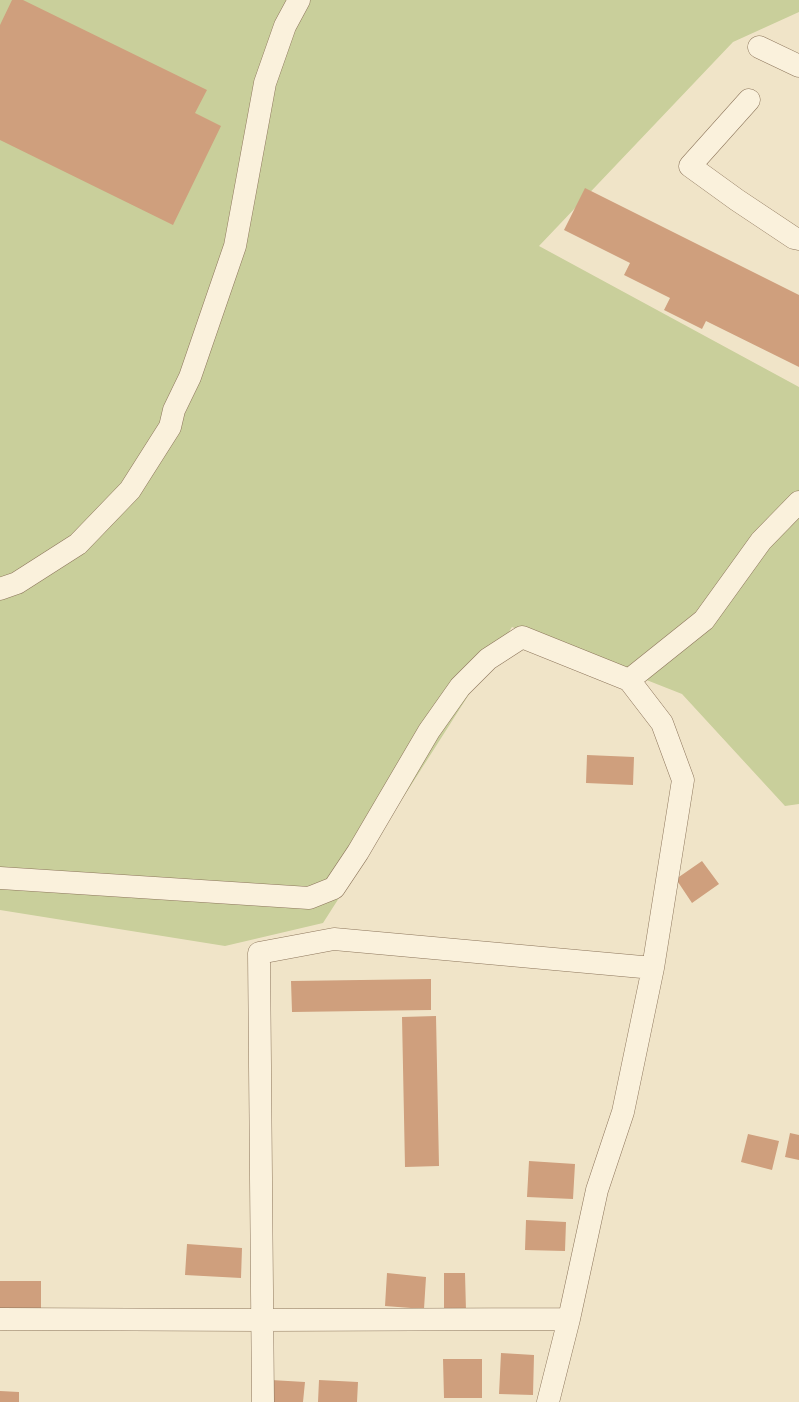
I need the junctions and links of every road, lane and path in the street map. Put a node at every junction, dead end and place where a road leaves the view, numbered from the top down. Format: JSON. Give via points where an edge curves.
{"nodes":[{"id":1,"x":299,"y":0,"type":"edge"},
{"id":2,"x":759,"y":47,"type":"dead end"},
{"id":3,"x":799,"y":66,"type":"edge"},
{"id":4,"x":749,"y":100,"type":"dead end"},
{"id":5,"x":799,"y":239,"type":"edge"},
{"id":6,"x":799,"y":502,"type":"edge"},
{"id":7,"x":0,"y":589,"type":"edge"},
{"id":8,"x":629,"y":680,"type":"junction"},
{"id":9,"x":0,"y":878,"type":"edge"},
{"id":10,"x":653,"y":968,"type":"junction"},
{"id":11,"x":0,"y":1319,"type":"edge"},
{"id":12,"x":569,"y":1319,"type":"junction"},
{"id":13,"x":262,"y":1320,"type":"junction"},
{"id":14,"x":263,"y":1402,"type":"edge"},
{"id":15,"x":548,"y":1402,"type":"edge"}],
"edges":[{"from":1,"to":7,"type":"street","via":[[285,26],[265,83],[235,246],[170,427],[130,490],[78,544],[17,583]]},
{"from":2,"to":3,"type":"street"},
{"from":4,"to":5,"type":"street","via":[[690,166],[737,200]]},
{"from":6,"to":8,"type":"street","via":[[761,541],[704,620]]},
{"from":8,"to":9,"type":"street","via":[[522,637],[488,659],[460,687],[429,731],[334,888],[309,898]]},
{"from":8,"to":10,"type":"street","via":[[662,723],[683,780]]},
{"from":10,"to":12,"type":"street","via":[[623,1112],[597,1190]]},
{"from":10,"to":13,"type":"street","via":[[334,939],[259,954]]},
{"from":11,"to":13,"type":"street"},
{"from":12,"to":13,"type":"street"},
{"from":12,"to":15,"type":"street"},
{"from":13,"to":14,"type":"street"}]}
